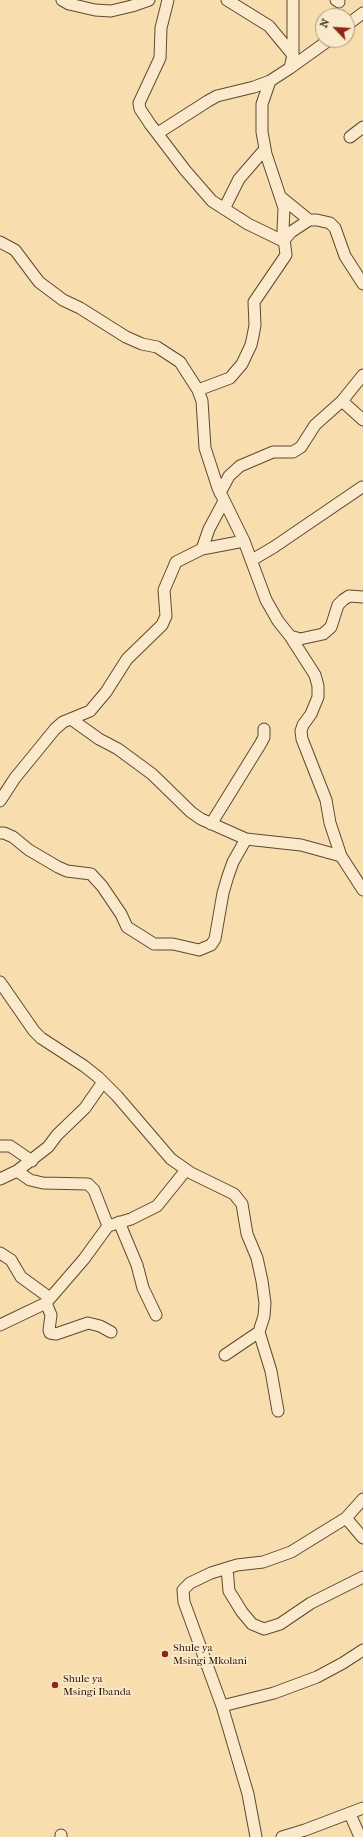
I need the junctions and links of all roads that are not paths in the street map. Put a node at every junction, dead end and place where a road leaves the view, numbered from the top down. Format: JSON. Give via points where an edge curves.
{"nodes":[{"id":1,"x":62,"y":0,"type":"edge"},
{"id":2,"x":149,"y":0,"type":"edge"},
{"id":3,"x":168,"y":0,"type":"edge"},
{"id":4,"x":227,"y":0,"type":"edge"},
{"id":5,"x":293,"y":0,"type":"edge"},
{"id":6,"x":319,"y":48,"type":"edge"},
{"id":7,"x":293,"y":55,"type":"junction"},
{"id":8,"x":290,"y":68,"type":"junction"},
{"id":9,"x":270,"y":81,"type":"junction"},
{"id":10,"x":363,"y":127,"type":"edge"},
{"id":11,"x":158,"y":133,"type":"junction"},
{"id":12,"x":350,"y":137,"type":"dead end"},
{"id":13,"x":265,"y":149,"type":"junction"},
{"id":14,"x":282,"y":198,"type":"junction"},
{"id":15,"x":224,"y":209,"type":"junction"},
{"id":16,"x":309,"y":220,"type":"junction"},
{"id":17,"x":283,"y":241,"type":"junction"},
{"id":18,"x":1,"y":243,"type":"edge"},
{"id":19,"x":363,"y":284,"type":"edge"},
{"id":20,"x":363,"y":375,"type":"edge"},
{"id":21,"x":198,"y":390,"type":"junction"},
{"id":22,"x":342,"y":401,"type":"junction"},
{"id":23,"x":363,"y":420,"type":"edge"},
{"id":24,"x":362,"y":487,"type":"edge"},
{"id":25,"x":222,"y":497,"type":"junction"},
{"id":26,"x":244,"y":540,"type":"junction"},
{"id":27,"x":202,"y":549,"type":"junction"},
{"id":28,"x":252,"y":560,"type":"junction"},
{"id":29,"x":363,"y":597,"type":"edge"},
{"id":30,"x":290,"y":636,"type":"junction"},
{"id":31,"x":71,"y":719,"type":"junction"},
{"id":32,"x":264,"y":729,"type":"dead end"},
{"id":33,"x":0,"y":801,"type":"edge"},
{"id":34,"x":211,"y":824,"type":"junction"},
{"id":35,"x":0,"y":833,"type":"edge"},
{"id":36,"x":246,"y":839,"type":"junction"},
{"id":37,"x":341,"y":856,"type":"junction"},
{"id":38,"x":363,"y":890,"type":"edge"},
{"id":39,"x":0,"y":982,"type":"edge"},
{"id":40,"x":103,"y":1082,"type":"junction"},
{"id":41,"x":0,"y":1146,"type":"edge"},
{"id":42,"x":32,"y":1161,"type":"junction"},
{"id":43,"x":186,"y":1170,"type":"junction"},
{"id":44,"x":17,"y":1171,"type":"junction"},
{"id":45,"x":0,"y":1178,"type":"edge"},
{"id":46,"x":119,"y":1222,"type":"junction"},
{"id":47,"x":108,"y":1226,"type":"junction"},
{"id":48,"x":0,"y":1253,"type":"edge"},
{"id":49,"x":48,"y":1300,"type":"junction"},
{"id":50,"x":156,"y":1315,"type":"dead end"},
{"id":51,"x":0,"y":1325,"type":"edge"},
{"id":52,"x":111,"y":1332,"type":"dead end"},
{"id":53,"x":259,"y":1332,"type":"junction"},
{"id":54,"x":225,"y":1355,"type":"dead end"},
{"id":55,"x":278,"y":1411,"type":"dead end"},
{"id":56,"x":363,"y":1499,"type":"edge"},
{"id":57,"x":346,"y":1518,"type":"junction"},
{"id":58,"x":363,"y":1538,"type":"edge"},
{"id":59,"x":227,"y":1568,"type":"junction"},
{"id":60,"x":363,"y":1577,"type":"edge"},
{"id":61,"x":363,"y":1650,"type":"edge"},
{"id":62,"x":222,"y":1706,"type":"junction"},
{"id":63,"x":363,"y":1808,"type":"edge"},
{"id":64,"x":350,"y":1814,"type":"junction"},
{"id":65,"x":256,"y":1837,"type":"edge"},
{"id":66,"x":282,"y":1837,"type":"edge"},
{"id":67,"x":360,"y":1837,"type":"edge"}],
"edges":[{"from":1,"to":2,"type":"street","via":[[95,10],[111,11]]},
{"from":3,"to":11,"type":"street","via":[[161,28],[160,58],[139,103],[140,109]]},
{"from":4,"to":7,"type":"street","via":[[269,26]]},
{"from":5,"to":7,"type":"street"},
{"from":6,"to":8,"type":"street"},
{"from":7,"to":8,"type":"street"},
{"from":8,"to":9,"type":"street"},
{"from":9,"to":11,"type":"street","via":[[208,100]]},
{"from":9,"to":13,"type":"street","via":[[262,104]]},
{"from":10,"to":12,"type":"street"},
{"from":11,"to":15,"type":"street","via":[[185,170],[212,200]]},
{"from":13,"to":14,"type":"street"},
{"from":13,"to":15,"type":"street","via":[[239,180]]},
{"from":14,"to":16,"type":"street"},
{"from":14,"to":17,"type":"street"},
{"from":15,"to":17,"type":"street"},
{"from":16,"to":17,"type":"street"},
{"from":16,"to":19,"type":"street","via":[[325,221],[335,228],[345,256]]},
{"from":17,"to":21,"type":"street","via":[[286,250],[284,260],[254,302],[253,336],[242,364],[230,378]]},
{"from":18,"to":21,"type":"street","via":[[15,250],[39,282],[64,300],[126,337],[168,353],[180,362]]},
{"from":20,"to":22,"type":"street"},
{"from":21,"to":25,"type":"street","via":[[202,401],[207,458]]},
{"from":22,"to":23,"type":"street"},
{"from":22,"to":25,"type":"street","via":[[315,425],[301,447],[293,452],[273,452],[240,466],[229,476]]},
{"from":24,"to":28,"type":"street"},
{"from":25,"to":26,"type":"street"},
{"from":25,"to":27,"type":"street"},
{"from":26,"to":27,"type":"street"},
{"from":26,"to":28,"type":"street"},
{"from":27,"to":31,"type":"street","via":[[176,562],[164,590],[166,616],[162,625],[127,659],[106,692],[90,711]]},
{"from":28,"to":30,"type":"street","via":[[266,600]]},
{"from":29,"to":30,"type":"street","via":[[349,596],[343,600],[338,605],[331,627],[323,634],[300,639]]},
{"from":30,"to":37,"type":"street","via":[[315,675],[318,686],[318,698],[301,731],[326,800],[330,824]]},
{"from":31,"to":33,"type":"street","via":[[55,729],[15,778]]},
{"from":31,"to":34,"type":"street","via":[[152,774],[191,812]]},
{"from":32,"to":34,"type":"street","via":[[261,743]]},
{"from":34,"to":36,"type":"street"},
{"from":35,"to":36,"type":"street","via":[[13,837],[58,867],[67,871],[91,874],[117,908],[127,927],[154,944],[199,950],[211,945],[215,939],[228,876]]},
{"from":36,"to":37,"type":"street","via":[[301,845]]},
{"from":37,"to":38,"type":"street"},
{"from":39,"to":40,"type":"street","via":[[41,1038],[84,1066]]},
{"from":40,"to":42,"type":"street","via":[[85,1108]]},
{"from":40,"to":43,"type":"street","via":[[165,1153]]},
{"from":41,"to":42,"type":"street","via":[[10,1146]]},
{"from":42,"to":44,"type":"street"},
{"from":43,"to":46,"type":"street","via":[[157,1206],[141,1215]]},
{"from":43,"to":53,"type":"street","via":[[234,1194],[242,1204],[247,1234],[257,1258],[262,1280],[265,1303]]},
{"from":44,"to":45,"type":"street"},
{"from":44,"to":47,"type":"street","via":[[30,1180],[43,1183],[88,1184],[94,1190]]},
{"from":46,"to":47,"type":"street"},
{"from":46,"to":50,"type":"street","via":[[137,1265],[142,1288]]},
{"from":47,"to":49,"type":"street","via":[[64,1284]]},
{"from":48,"to":49,"type":"street","via":[[11,1260],[21,1277]]},
{"from":49,"to":51,"type":"street"},
{"from":49,"to":52,"type":"street","via":[[51,1315],[50,1333],[56,1334],[88,1323]]},
{"from":53,"to":54,"type":"street"},
{"from":53,"to":55,"type":"street","via":[[271,1371]]},
{"from":56,"to":57,"type":"street"},
{"from":57,"to":58,"type":"street"},
{"from":57,"to":59,"type":"street","via":[[281,1556],[264,1562]]},
{"from":59,"to":60,"type":"street","via":[[228,1591],[252,1624],[264,1629],[280,1624],[311,1603]]},
{"from":59,"to":62,"type":"street","via":[[190,1582],[182,1593]]},
{"from":61,"to":62,"type":"street","via":[[317,1677],[274,1693]]},
{"from":62,"to":65,"type":"street","via":[[248,1794]]},
{"from":63,"to":64,"type":"street"},
{"from":64,"to":66,"type":"street"},
{"from":64,"to":67,"type":"street"}]}
